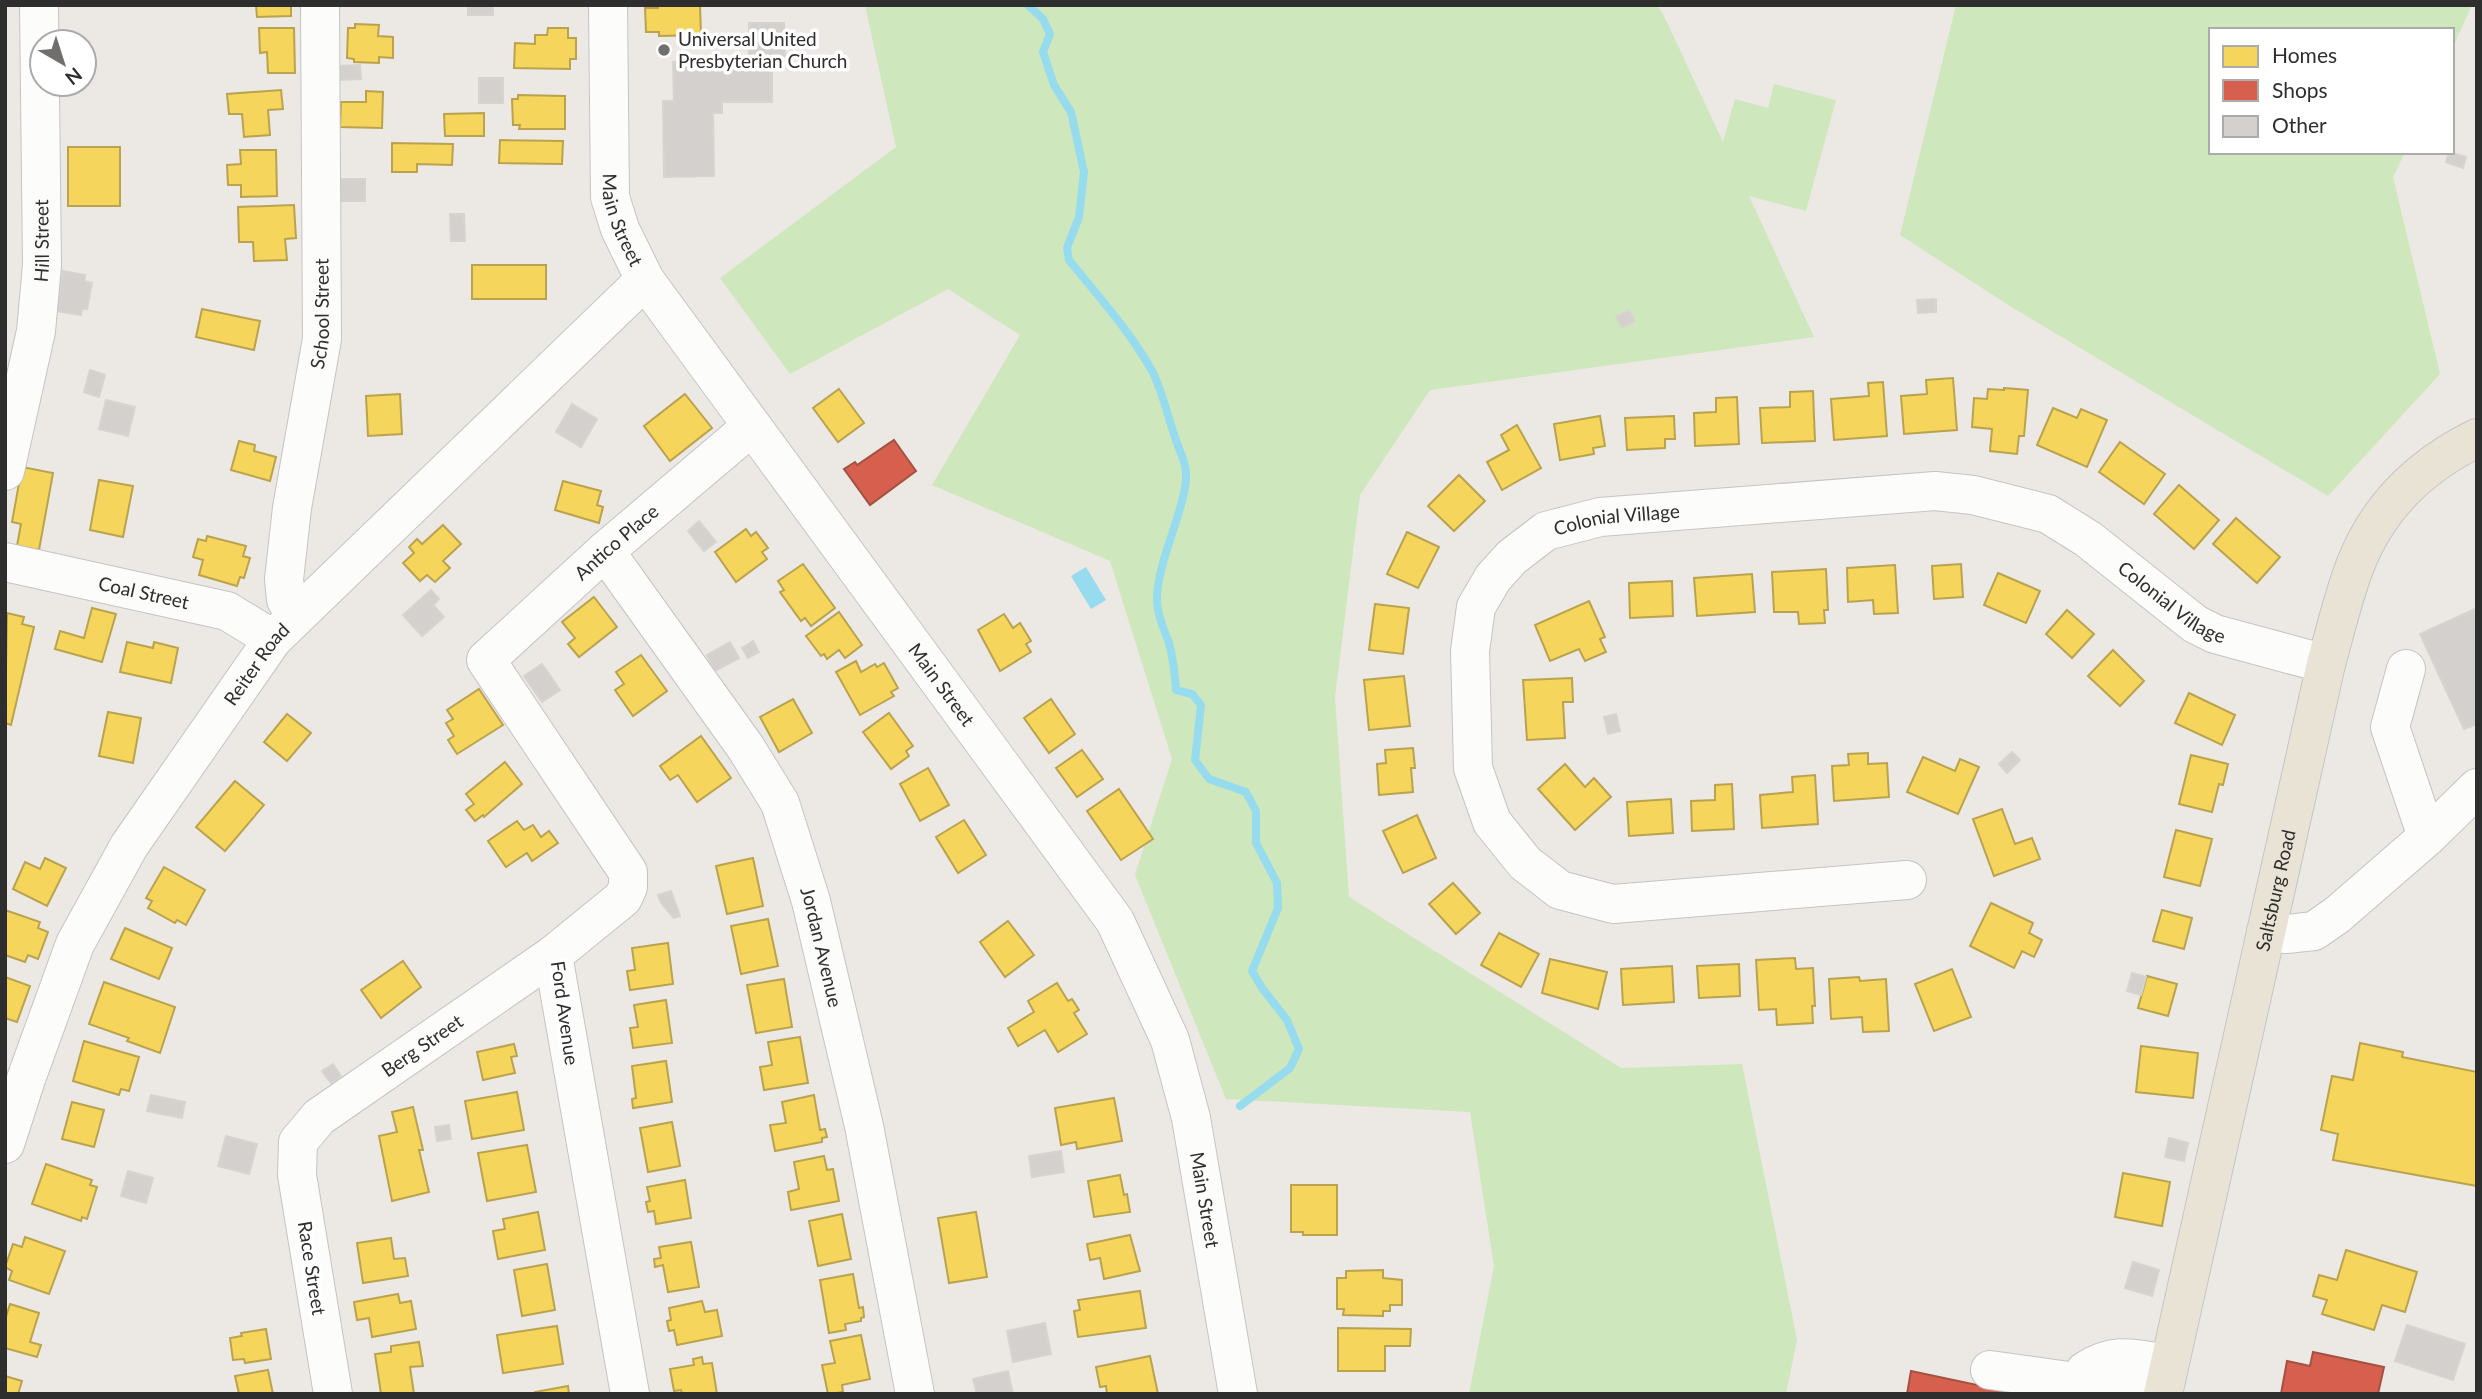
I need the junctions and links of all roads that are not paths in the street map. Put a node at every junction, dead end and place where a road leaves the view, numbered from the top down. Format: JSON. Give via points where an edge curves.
{"nodes":[{"id":1,"x":39,"y":5,"type":"edge"},
{"id":2,"x":320,"y":5,"type":"edge"},
{"id":3,"x":608,"y":5,"type":"edge"},
{"id":4,"x":645,"y":280,"type":"junction"},
{"id":5,"x":751,"y":427,"type":"junction"},
{"id":6,"x":2477,"y":438,"type":"edge"},
{"id":7,"x":5,"y":471,"type":"edge"},
{"id":8,"x":606,"y":551,"type":"junction"},
{"id":9,"x":5,"y":562,"type":"edge"},
{"id":10,"x":285,"y":627,"type":"junction"},
{"id":11,"x":486,"y":660,"type":"joint"},
{"id":12,"x":2326,"y":664,"type":"junction"},
{"id":13,"x":2406,"y":669,"type":"dead end"},
{"id":14,"x":2477,"y":788,"type":"edge"},
{"id":15,"x":2427,"y":837,"type":"junction"},
{"id":16,"x":1907,"y":880,"type":"dead end"},
{"id":17,"x":2266,"y":932,"type":"junction"},
{"id":18,"x":553,"y":955,"type":"junction"},
{"id":19,"x":298,"y":1142,"type":"joint"},
{"id":20,"x":5,"y":1144,"type":"edge"},
{"id":21,"x":1990,"y":1370,"type":"dead end"},
{"id":22,"x":2162,"y":1384,"type":"edge"},
{"id":23,"x":2068,"y":1387,"type":"edge"},
{"id":24,"x":333,"y":1394,"type":"edge"},
{"id":25,"x":630,"y":1394,"type":"edge"},
{"id":26,"x":915,"y":1394,"type":"edge"},
{"id":27,"x":1238,"y":1394,"type":"edge"}],
"edges":[{"from":1,"to":7,"type":"street","name":"Hill Street","via":[[42,265],[36,331]]},
{"from":2,"to":10,"type":"street","name":"School Street","via":[[322,339],[292,508],[284,579]]},
{"from":3,"to":4,"type":"street","name":"Main Street","via":[[610,197]]},
{"from":4,"to":5,"type":"street","name":"Main Street"},
{"from":4,"to":10,"type":"street","name":"Reiter Road"},
{"from":5,"to":8,"type":"street","name":"Antico Place"},
{"from":5,"to":27,"type":"street","name":"Main Street","via":[[1115,921],[1170,1040],[1191,1118]]},
{"from":6,"to":12,"type":"main road","name":"Saltsburg Road","via":[[2425,468],[2392,501],[2355,566]]},
{"from":8,"to":11,"type":"street","name":"Antico Place"},
{"from":8,"to":26,"type":"street","name":"Jordan Avenue","via":[[780,803],[811,901],[864,1126]]},
{"from":9,"to":10,"type":"street","name":"Coal Street"},
{"from":10,"to":20,"type":"street","name":"Reiter Road","via":[[129,846],[75,944]]},
{"from":11,"to":18,"type":"street","name":"Ford Avenue","via":[[628,872],[623,898]]},
{"from":12,"to":16,"type":"street","name":"Colonial Village","via":[[2215,634],[2048,514],[1973,495],[1935,491],[1600,517],[1546,531],[1493,578],[1476,607],[1470,651],[1473,768],[1492,822],[1525,863],[1560,890],[1613,904]]},
{"from":12,"to":17,"type":"main road","name":"Saltsburg Road"},
{"from":13,"to":15,"type":"street","via":[[2389,727]]},
{"from":14,"to":15,"type":"street"},
{"from":15,"to":17,"type":"street","via":[[2314,931]]},
{"from":17,"to":22,"type":"main road","name":"Saltsburg Road"},
{"from":18,"to":19,"type":"street","name":"Berg Street","via":[[319,1117]]},
{"from":18,"to":25,"type":"street","name":"Ford Avenue"},
{"from":19,"to":24,"type":"street","name":"Race Street","via":[[296,1175]]},
{"from":21,"to":23,"type":"street"},
{"from":22,"to":23,"type":"street","via":[[2126,1357],[2112,1357]]}]}
